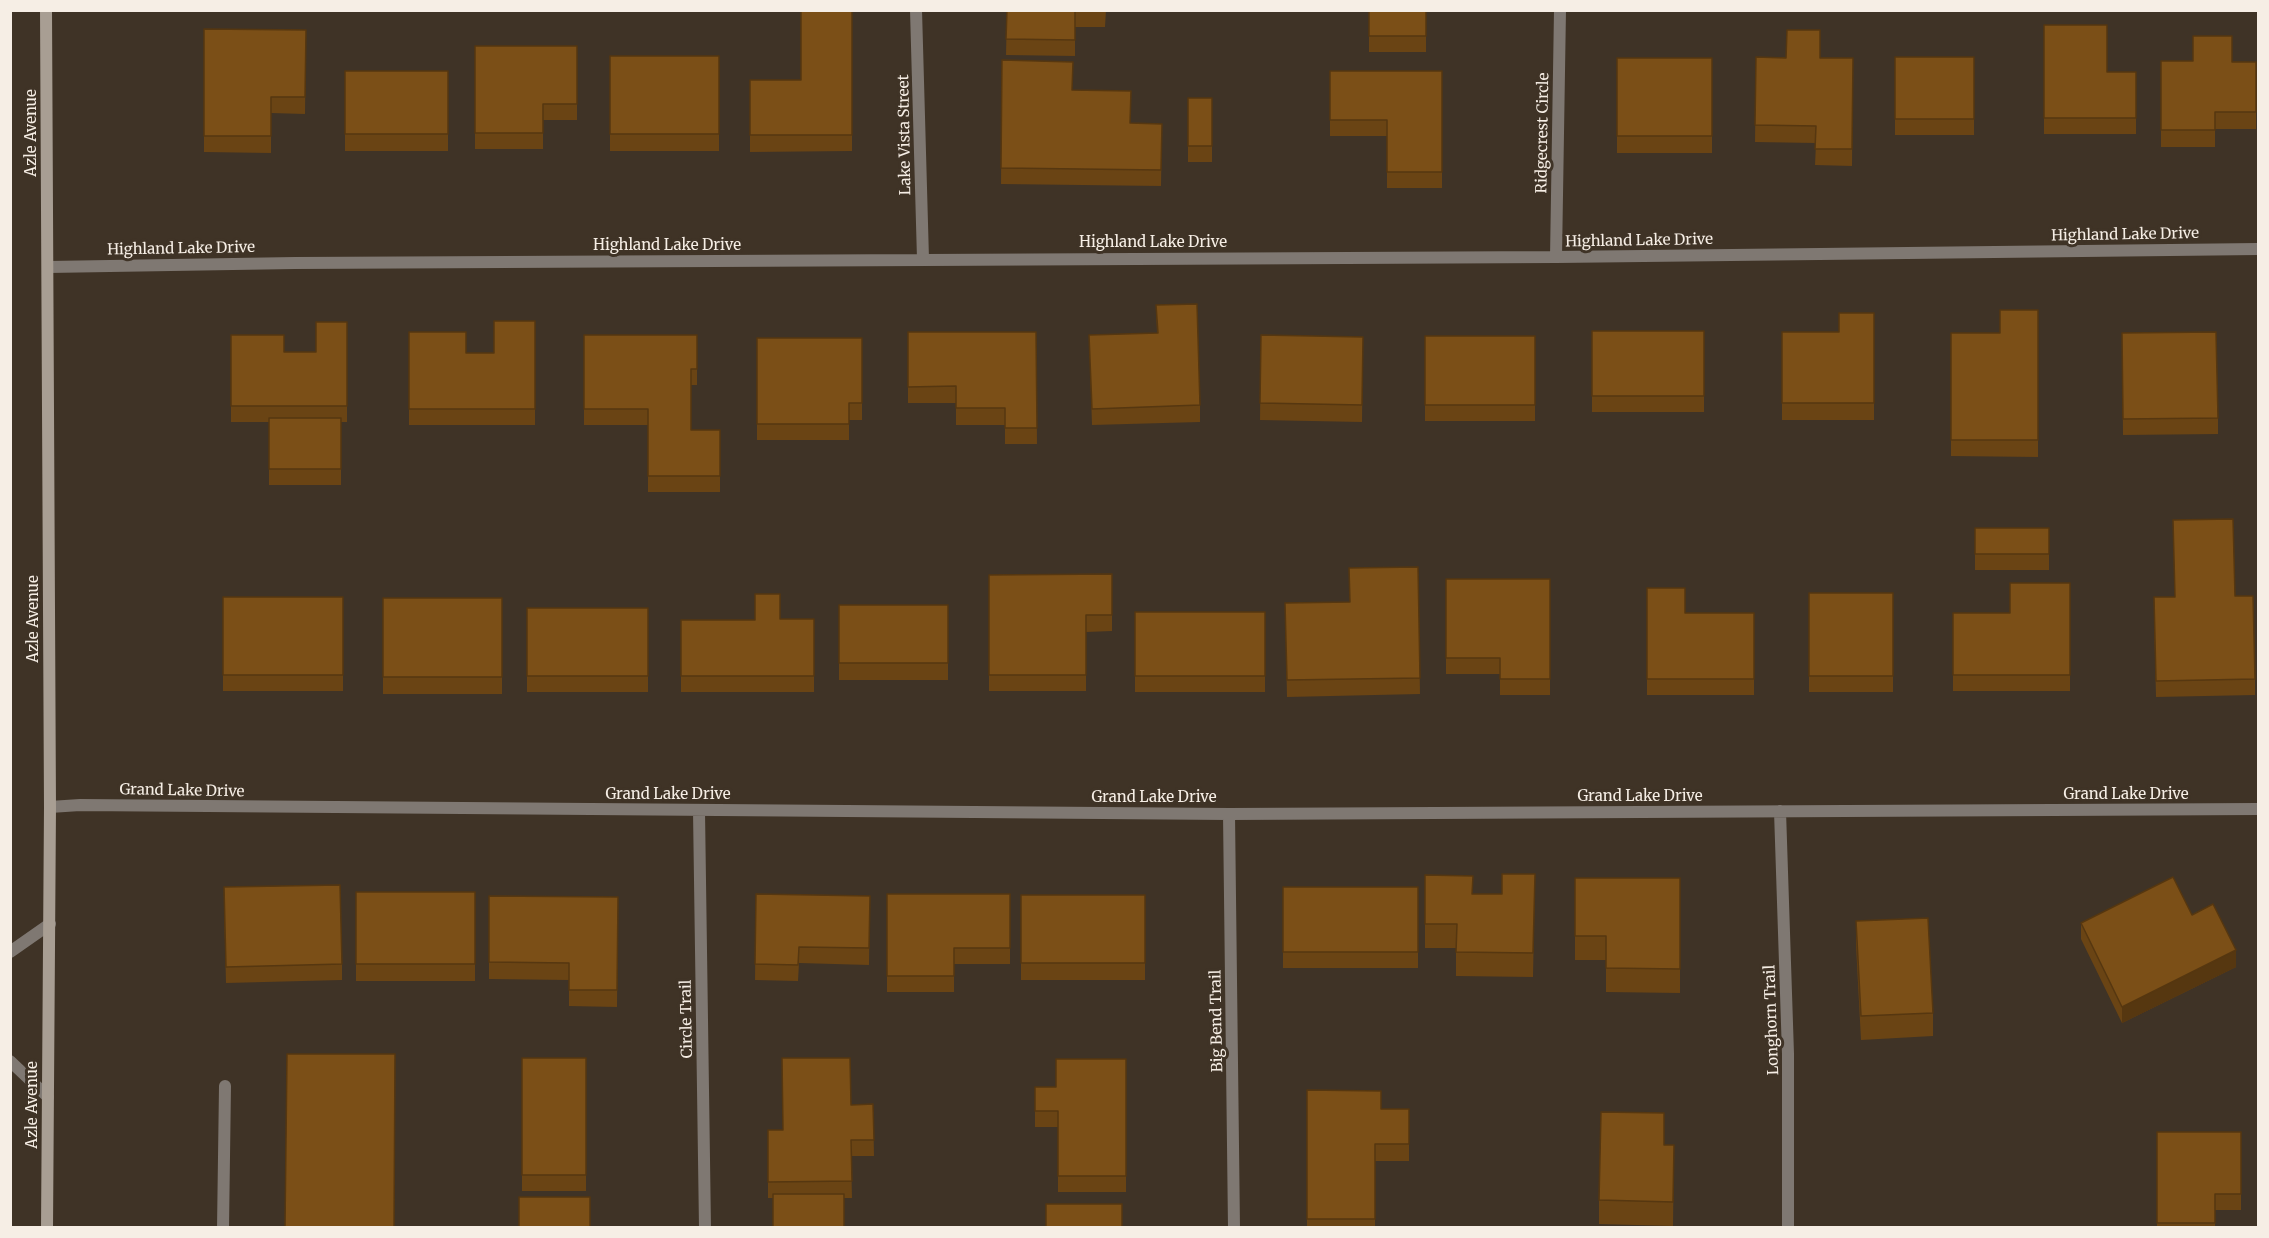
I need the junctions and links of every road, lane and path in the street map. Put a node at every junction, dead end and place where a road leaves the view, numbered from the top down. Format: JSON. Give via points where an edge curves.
{"nodes":[{"id":1,"x":46,"y":10,"type":"edge"},
{"id":2,"x":916,"y":10,"type":"edge"},
{"id":3,"x":1560,"y":10,"type":"edge"},
{"id":4,"x":2259,"y":249,"type":"edge"},
{"id":5,"x":1556,"y":257,"type":"junction"},
{"id":6,"x":923,"y":259,"type":"junction"},
{"id":7,"x":48,"y":267,"type":"junction"},
{"id":8,"x":50,"y":807,"type":"junction"},
{"id":9,"x":2259,"y":809,"type":"edge"},
{"id":10,"x":699,"y":811,"type":"junction"},
{"id":11,"x":1780,"y":811,"type":"junction"},
{"id":12,"x":1229,"y":814,"type":"junction"},
{"id":13,"x":50,"y":924,"type":"junction"},
{"id":14,"x":10,"y":952,"type":"edge"},
{"id":15,"x":10,"y":1061,"type":"edge"},
{"id":16,"x":225,"y":1086,"type":"dead end"},
{"id":17,"x":48,"y":1097,"type":"junction"},
{"id":18,"x":47,"y":1227,"type":"edge"},
{"id":19,"x":223,"y":1227,"type":"edge"},
{"id":20,"x":705,"y":1227,"type":"edge"},
{"id":21,"x":1234,"y":1227,"type":"edge"},
{"id":22,"x":1788,"y":1227,"type":"edge"}],
"edges":[{"from":1,"to":7,"type":"main road","name":"Azle Avenue"},
{"from":2,"to":6,"type":"street","name":"Lake Vista Street"},
{"from":3,"to":5,"type":"street","name":"Ridgecrest Circle"},
{"from":4,"to":5,"type":"street","name":"Highland Lake Drive"},
{"from":5,"to":6,"type":"street","name":"Highland Lake Drive"},
{"from":6,"to":7,"type":"street","name":"Highland Lake Drive"},
{"from":7,"to":8,"type":"main road","name":"Azle Avenue"},
{"from":8,"to":10,"type":"street","name":"Grand Lake Drive"},
{"from":8,"to":13,"type":"main road","name":"Azle Avenue"},
{"from":9,"to":11,"type":"street","name":"Grand Lake Drive"},
{"from":10,"to":12,"type":"street","name":"Grand Lake Drive"},
{"from":10,"to":20,"type":"street","name":"Circle Trail"},
{"from":11,"to":12,"type":"street","name":"Grand Lake Drive"},
{"from":11,"to":22,"type":"street","name":"Longhorn Trail","via":[[1788,1054]]},
{"from":12,"to":21,"type":"street","name":"Big Bend Trail"},
{"from":13,"to":14,"type":"street"},
{"from":13,"to":17,"type":"main road","name":"Azle Avenue"},
{"from":15,"to":17,"type":"street"},
{"from":16,"to":19,"type":"street"},
{"from":17,"to":18,"type":"main road","name":"Azle Avenue"}]}
